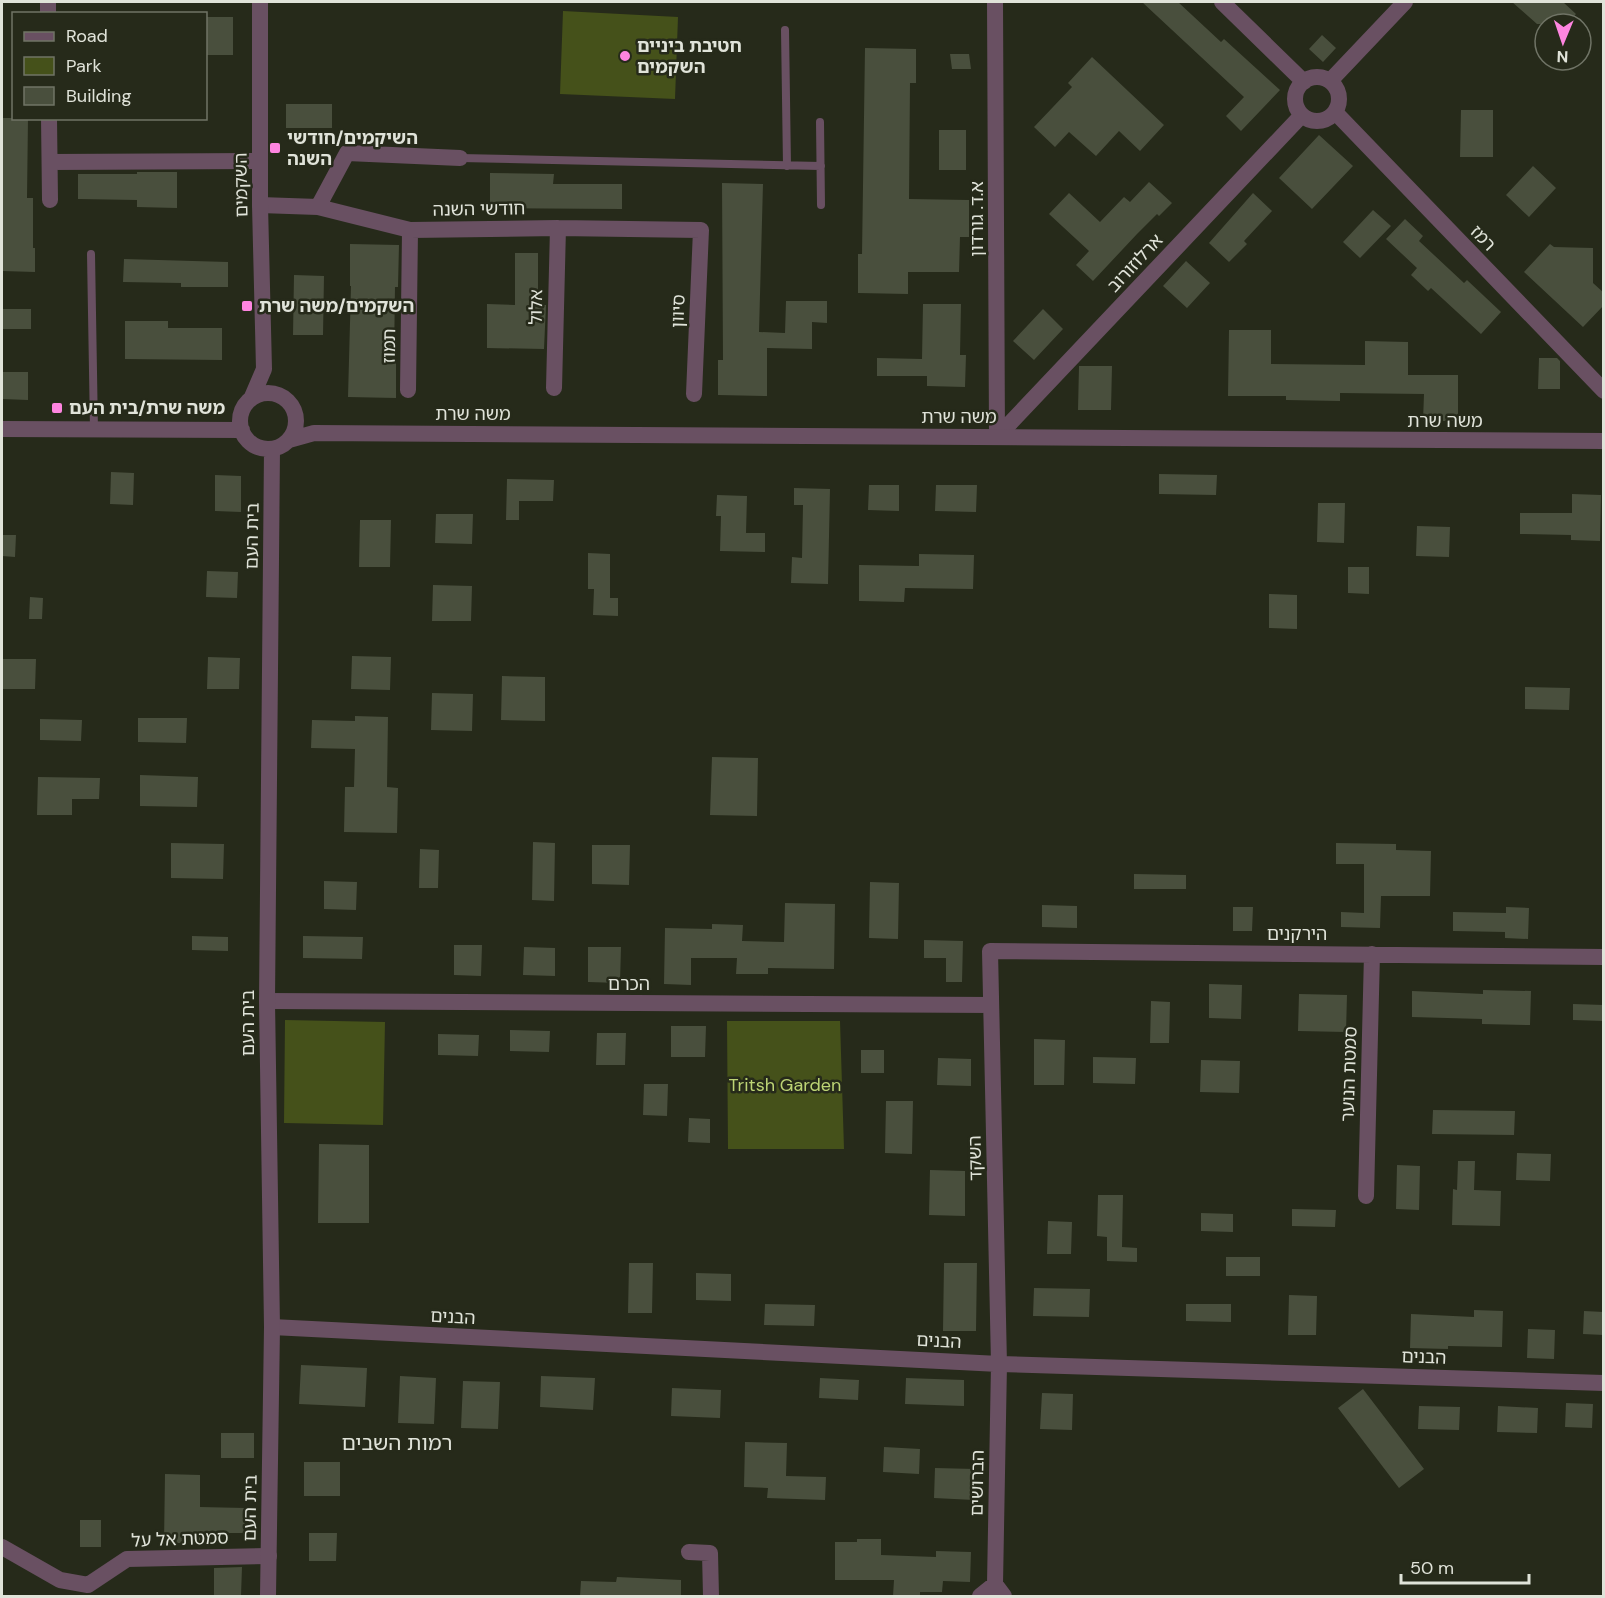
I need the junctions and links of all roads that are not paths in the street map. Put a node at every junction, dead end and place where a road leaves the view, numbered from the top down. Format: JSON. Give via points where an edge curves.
{"nodes":[{"id":1,"x":260,"y":2,"type":"edge"},
{"id":2,"x":995,"y":2,"type":"edge"},
{"id":3,"x":1222,"y":2,"type":"edge"},
{"id":4,"x":1405,"y":2,"type":"edge"},
{"id":5,"x":785,"y":30,"type":"dead end"},
{"id":6,"x":1330,"y":81,"type":"junction"},
{"id":7,"x":1304,"y":82,"type":"junction"},
{"id":8,"x":1335,"y":112,"type":"junction"},
{"id":9,"x":1302,"y":115,"type":"junction"},
{"id":10,"x":49,"y":120,"type":"edge"},
{"id":11,"x":820,"y":122,"type":"dead end"},
{"id":12,"x":460,"y":158,"type":"joint"},
{"id":13,"x":260,"y":161,"type":"junction"},
{"id":14,"x":50,"y":162,"type":"junction"},
{"id":15,"x":787,"y":166,"type":"junction"},
{"id":16,"x":821,"y":166,"type":"junction"},
{"id":17,"x":50,"y":200,"type":"dead end"},
{"id":18,"x":821,"y":205,"type":"dead end"},
{"id":19,"x":260,"y":206,"type":"junction"},
{"id":20,"x":318,"y":207,"type":"junction"},
{"id":21,"x":558,"y":228,"type":"junction"},
{"id":22,"x":410,"y":230,"type":"junction"},
{"id":23,"x":701,"y":230,"type":"joint"},
{"id":24,"x":91,"y":254,"type":"dead end"},
{"id":25,"x":264,"y":369,"type":"junction"},
{"id":26,"x":554,"y":388,"type":"dead end"},
{"id":27,"x":408,"y":390,"type":"dead end"},
{"id":28,"x":1604,"y":391,"type":"edge"},
{"id":29,"x":694,"y":394,"type":"dead end"},
{"id":30,"x":252,"y":397,"type":"junction"},
{"id":31,"x":287,"y":399,"type":"junction"},
{"id":32,"x":297,"y":414,"type":"junction"},
{"id":33,"x":2,"y":429,"type":"edge"},
{"id":34,"x":94,"y":430,"type":"junction"},
{"id":35,"x":242,"y":430,"type":"junction"},
{"id":36,"x":314,"y":433,"type":"junction"},
{"id":37,"x":997,"y":437,"type":"junction"},
{"id":38,"x":289,"y":441,"type":"junction"},
{"id":39,"x":1604,"y":441,"type":"edge"},
{"id":40,"x":272,"y":449,"type":"junction"},
{"id":41,"x":990,"y":951,"type":"joint"},
{"id":42,"x":1372,"y":954,"type":"junction"},
{"id":43,"x":1604,"y":957,"type":"edge"},
{"id":44,"x":267,"y":1001,"type":"junction"},
{"id":45,"x":991,"y":1005,"type":"junction"},
{"id":46,"x":1366,"y":1196,"type":"dead end"},
{"id":47,"x":272,"y":1327,"type":"junction"},
{"id":48,"x":999,"y":1364,"type":"junction"},
{"id":49,"x":1604,"y":1383,"type":"edge"},
{"id":50,"x":2,"y":1547,"type":"edge"},
{"id":51,"x":689,"y":1552,"type":"dead end"},
{"id":52,"x":269,"y":1556,"type":"junction"},
{"id":53,"x":1000,"y":1590,"type":"edge"},
{"id":54,"x":268,"y":1596,"type":"edge"},
{"id":55,"x":711,"y":1596,"type":"edge"},
{"id":56,"x":980,"y":1596,"type":"edge"}],
"edges":[{"from":1,"to":13,"type":"street","name":"השקמים"},
{"from":2,"to":37,"type":"street","name":"א.ד. גורדון"},
{"from":3,"to":7,"type":"street"},
{"from":4,"to":6,"type":"street"},
{"from":5,"to":15,"type":"lane"},
{"from":6,"to":7,"type":"street","via":[[1317,78]]},
{"from":6,"to":8,"type":"street","via":[[1338,93]]},
{"from":7,"to":9,"type":"street","via":[[1295,102]]},
{"from":8,"to":9,"type":"street","via":[[1322,121]]},
{"from":8,"to":28,"type":"street","name":"רמז"},
{"from":9,"to":37,"type":"street","name":"ארלוזורוב"},
{"from":10,"to":14,"type":"street"},
{"from":11,"to":16,"type":"lane"},
{"from":12,"to":15,"type":"lane"},
{"from":12,"to":20,"type":"street","via":[[348,153]]},
{"from":13,"to":14,"type":"street"},
{"from":13,"to":19,"type":"street","name":"השקמים"},
{"from":14,"to":17,"type":"street"},
{"from":15,"to":16,"type":"lane"},
{"from":16,"to":18,"type":"lane"},
{"from":19,"to":20,"type":"street","name":"חודשי השנה"},
{"from":19,"to":25,"type":"street","name":"השקמים"},
{"from":20,"to":22,"type":"street","name":"חודשי השנה"},
{"from":21,"to":22,"type":"street","name":"חודשי השנה"},
{"from":21,"to":23,"type":"street","name":"חודשי השנה"},
{"from":21,"to":26,"type":"street","name":"אלול"},
{"from":22,"to":27,"type":"street","name":"תמוז"},
{"from":23,"to":29,"type":"street","name":"סיוון"},
{"from":24,"to":34,"type":"lane"},
{"from":25,"to":30,"type":"street","name":"השקמים"},
{"from":25,"to":31,"type":"street"},
{"from":30,"to":31,"type":"street","via":[[270,392]]},
{"from":30,"to":35,"type":"street","via":[[241,412]]},
{"from":31,"to":32,"type":"street"},
{"from":32,"to":36,"type":"street"},
{"from":32,"to":38,"type":"street"},
{"from":33,"to":34,"type":"street"},
{"from":34,"to":35,"type":"street"},
{"from":35,"to":40,"type":"street","via":[[254,445]]},
{"from":36,"to":37,"type":"street","name":"משה שרת"},
{"from":36,"to":38,"type":"street","name":"משה שרת"},
{"from":37,"to":39,"type":"street","name":"משה שרת"},
{"from":38,"to":40,"type":"street"},
{"from":40,"to":44,"type":"street","name":"בית העם"},
{"from":41,"to":42,"type":"street","name":"הירקנים"},
{"from":41,"to":45,"type":"street","name":"השקד"},
{"from":42,"to":43,"type":"street","name":"הירקנים"},
{"from":42,"to":46,"type":"street","name":"סמטת הנוער"},
{"from":44,"to":45,"type":"street","name":"הכרם"},
{"from":44,"to":47,"type":"street","name":"בית העם"},
{"from":45,"to":48,"type":"street","name":"השקד"},
{"from":47,"to":48,"type":"street","name":"הבנים"},
{"from":47,"to":52,"type":"street","name":"בית העם"},
{"from":48,"to":49,"type":"street","name":"הבנים"},
{"from":48,"to":53,"type":"street","name":"הברושים"},
{"from":50,"to":52,"type":"street","name":"סמטת אל על","via":[[60,1580],[88,1585],[127,1559]]},
{"from":51,"to":55,"type":"street","via":[[710,1553]]},
{"from":52,"to":54,"type":"street","name":"בית העם"},
{"from":53,"to":56,"type":"street","name":"הברושים"}]}
